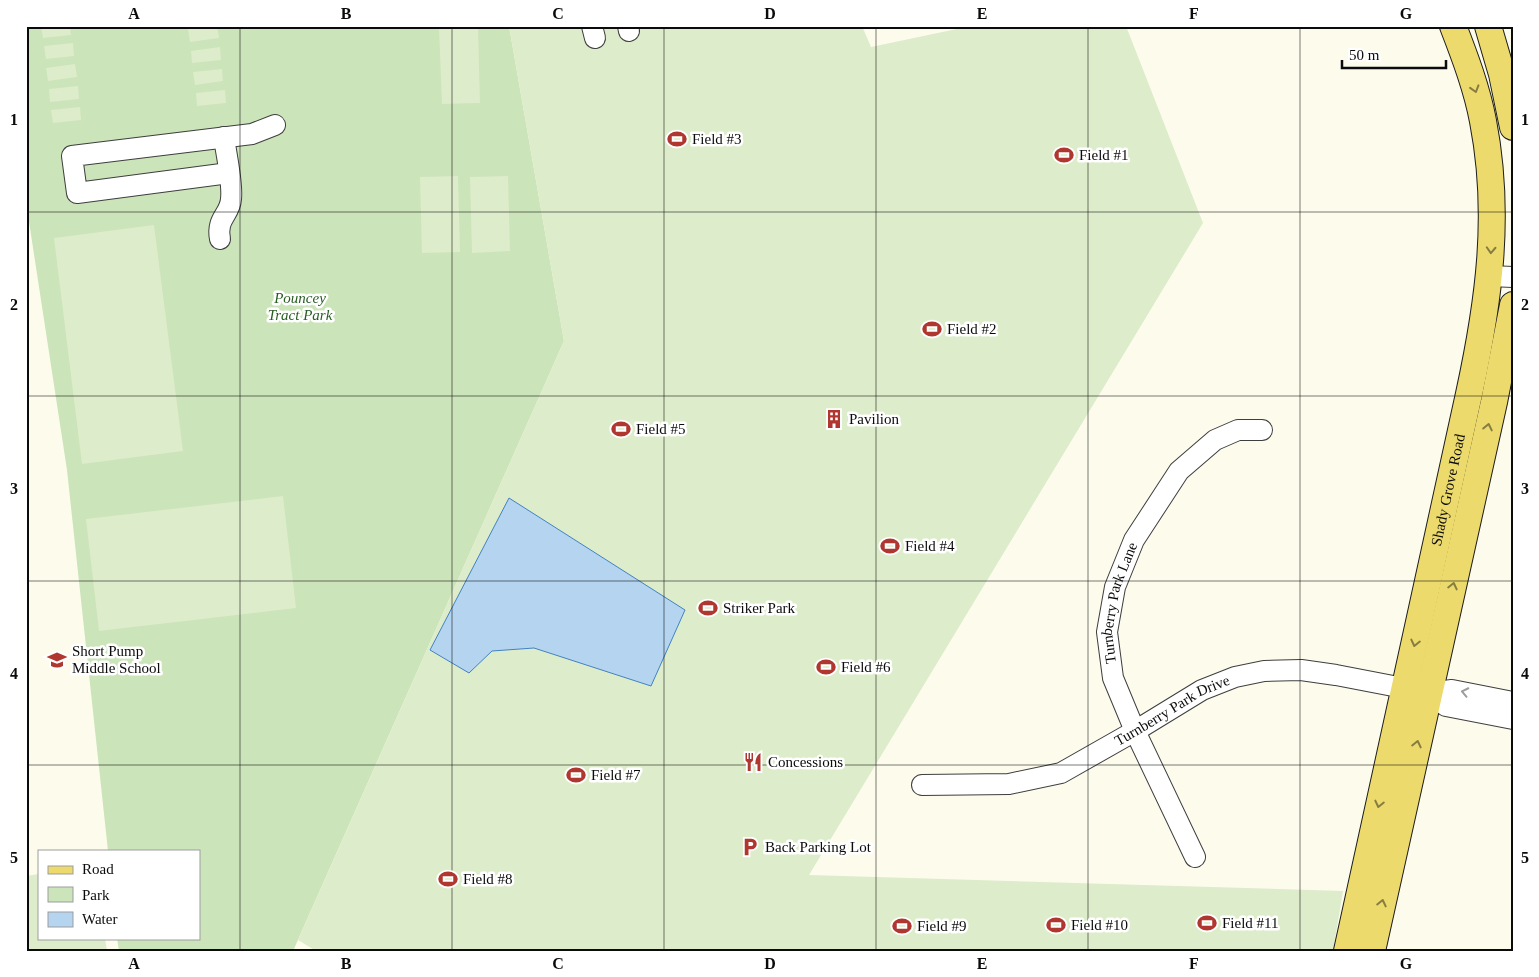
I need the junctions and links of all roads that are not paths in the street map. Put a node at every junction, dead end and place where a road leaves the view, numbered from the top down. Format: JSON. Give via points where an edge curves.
{"nodes":[{"id":1,"x":1453,"y":26,"type":"edge"},
{"id":2,"x":1488,"y":26,"type":"edge"},
{"id":3,"x":275,"y":125,"type":"dead end"},
{"id":4,"x":1513,"y":128,"type":"edge"},
{"id":5,"x":224,"y":137,"type":"junction"},
{"id":6,"x":229,"y":174,"type":"junction"},
{"id":7,"x":220,"y":239,"type":"dead end"},
{"id":8,"x":1501,"y":276,"type":"edge"},
{"id":9,"x":1513,"y":305,"type":"edge"},
{"id":10,"x":1262,"y":430,"type":"dead end"},
{"id":11,"x":1417,"y":691,"type":"junction"},
{"id":12,"x":1513,"y":702,"type":"edge"},
{"id":13,"x":1513,"y":719,"type":"edge"},
{"id":14,"x":1136,"y":730,"type":"junction"},
{"id":15,"x":922,"y":784,"type":"dead end"},
{"id":16,"x":1195,"y":857,"type":"dead end"},
{"id":17,"x":1347,"y":951,"type":"edge"},
{"id":18,"x":1372,"y":951,"type":"edge"}],
"edges":[{"from":1,"to":8,"type":"main road","name":"Shady Grove Road","one_way":true,"via":[[1478,98],[1487,145],[1492,216]]},
{"from":2,"to":4,"type":"main road"},
{"from":3,"to":5,"type":"street","via":[[258,132]]},
{"from":5,"to":6,"type":"street"},
{"from":5,"to":6,"type":"street","via":[[72,156],[77,193]]},
{"from":6,"to":7,"type":"street","via":[[231,202],[219,226]]},
{"from":8,"to":11,"type":"main road","name":"Shady Grove Road","one_way":true,"via":[[1480,346]]},
{"from":11,"to":9,"type":"main road","name":"Shady Grove Road","one_way":true,"via":[[1494,402]]},
{"from":10,"to":14,"type":"street","name":"Turnberry Park Lane","via":[[1238,430],[1215,440],[1180,471],[1134,540],[1115,587],[1107,632],[1113,678]]},
{"from":12,"to":11,"type":"street","name":"Turnberry Park Drive","one_way":true,"via":[[1452,690]]},
{"from":11,"to":13,"type":"street","name":"Turnberry Park Drive","via":[[1446,706]]},
{"from":11,"to":14,"type":"street","name":"Turnberry Park Drive","via":[[1301,670],[1264,671],[1235,677],[1202,690]]},
{"from":11,"to":17,"type":"main road","name":"Shady Grove Road","one_way":true},
{"from":18,"to":11,"type":"main road","name":"Shady Grove Road","one_way":true},
{"from":14,"to":15,"type":"street","name":"Turnberry Park Drive","via":[[1061,773],[1009,784]]},
{"from":14,"to":16,"type":"street","name":"Turnberry Park Lane"}]}
